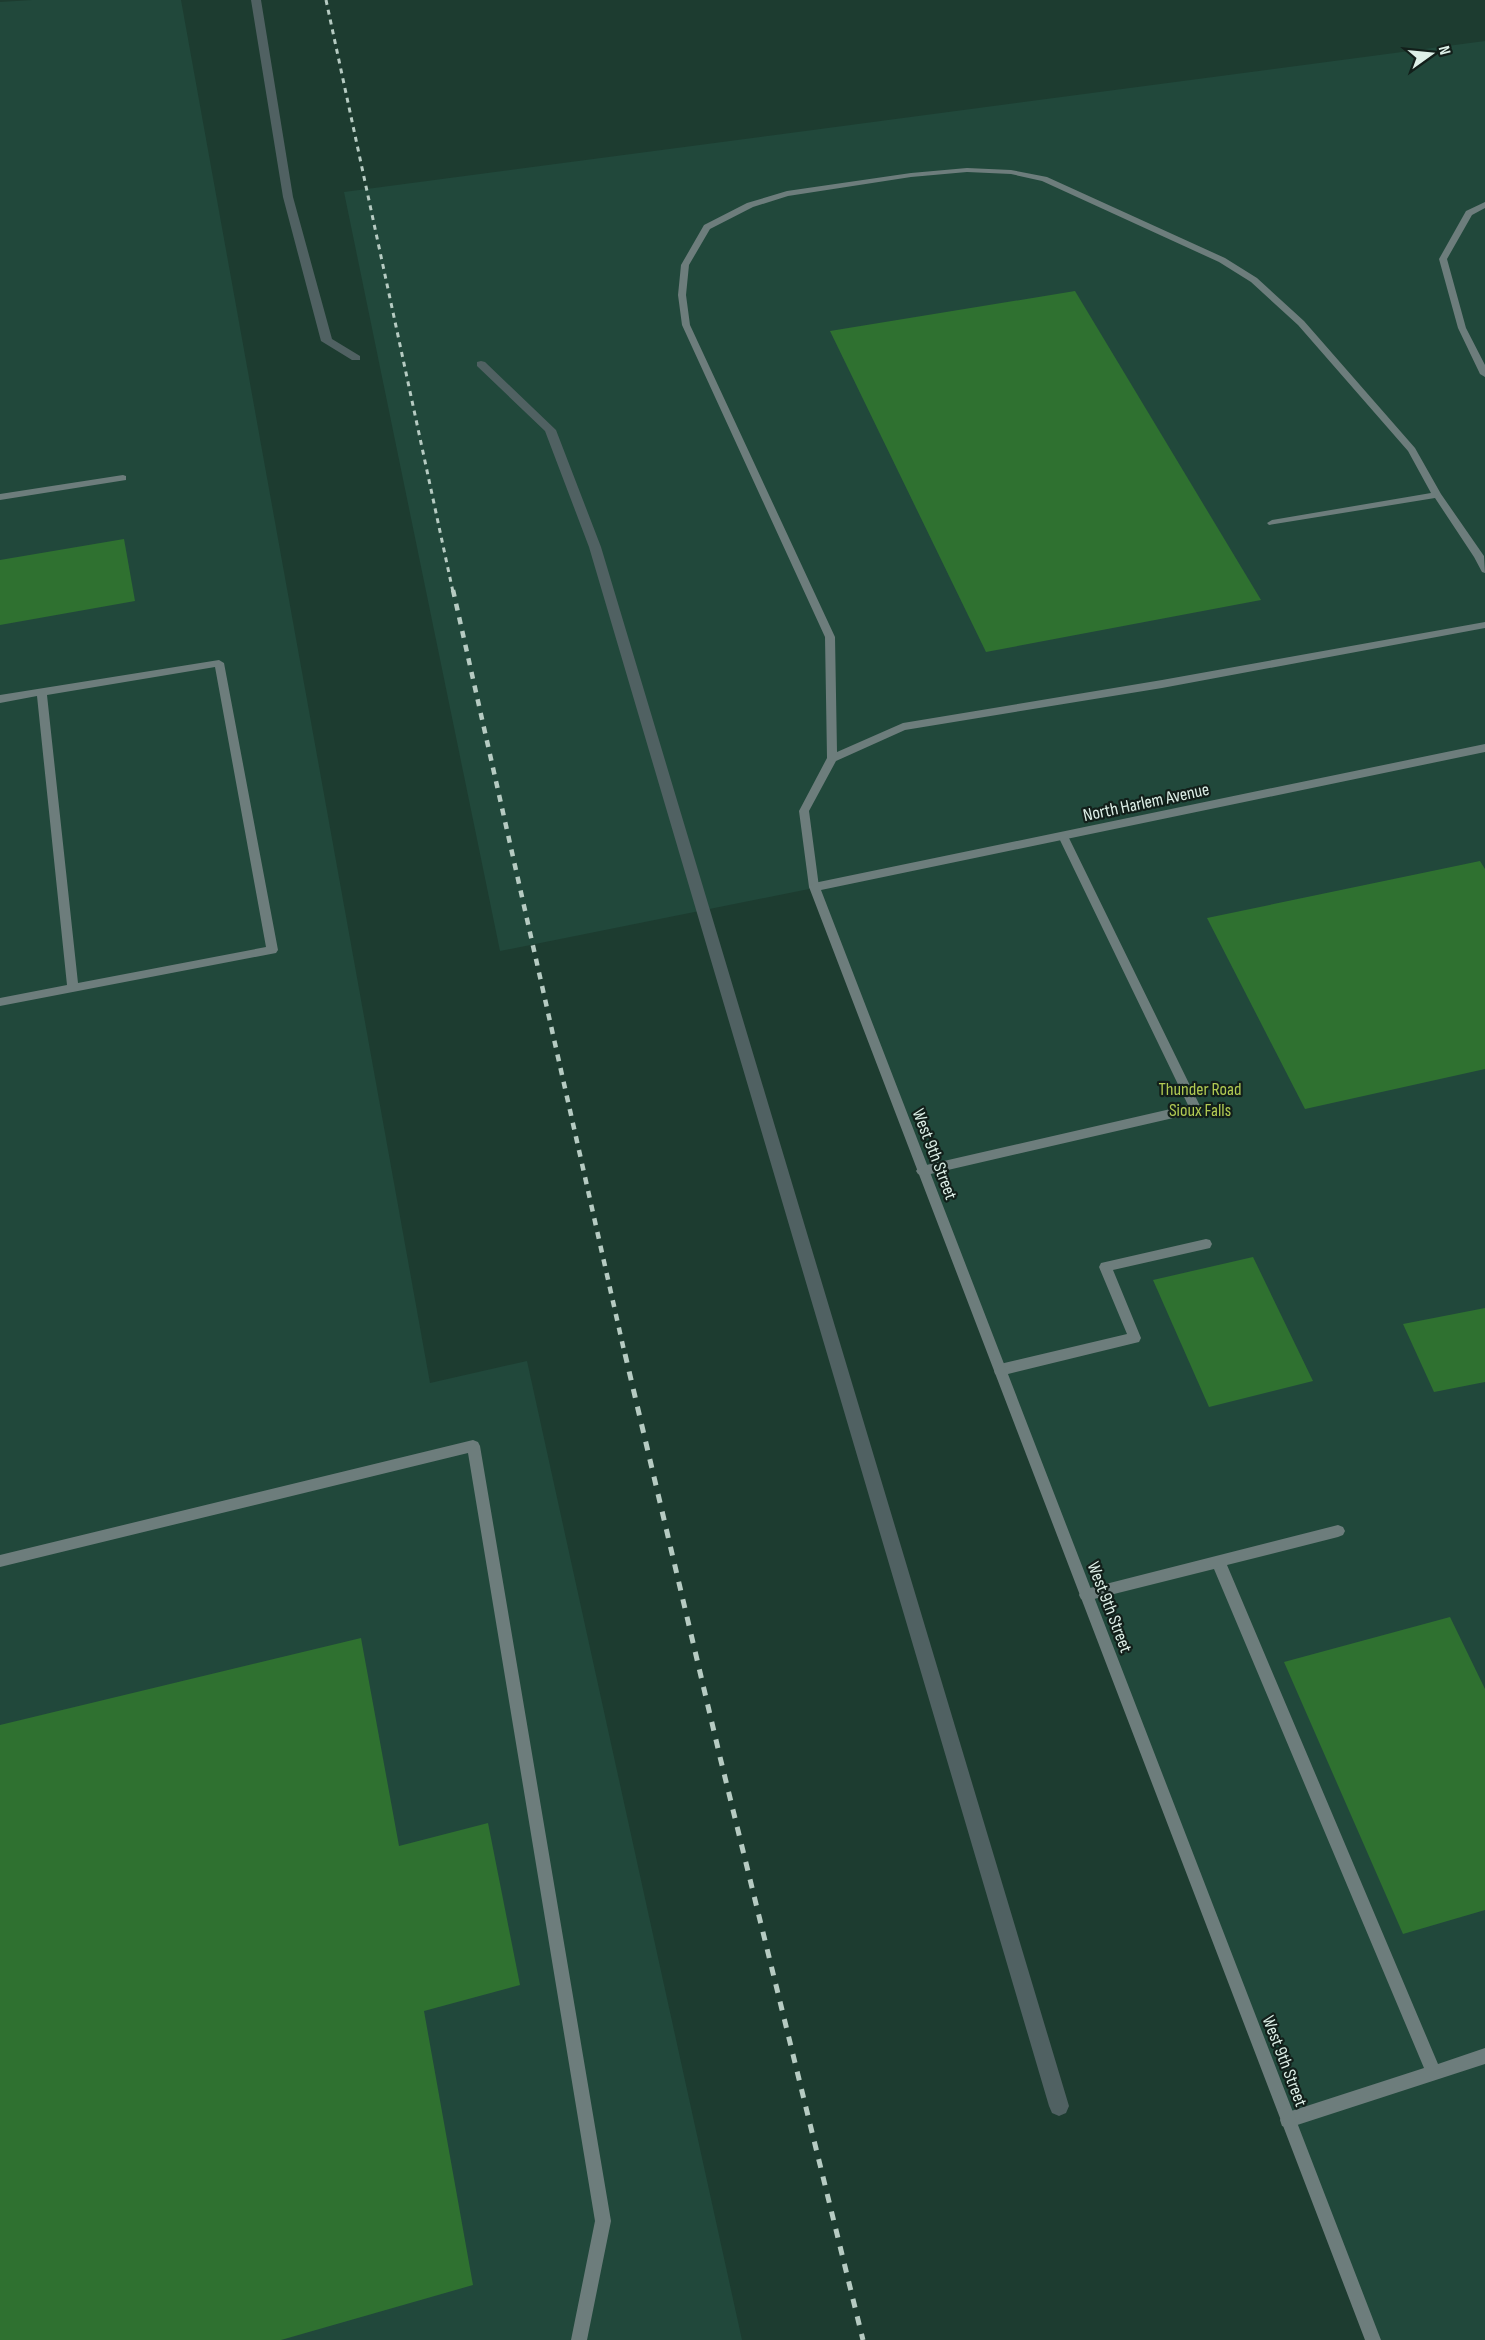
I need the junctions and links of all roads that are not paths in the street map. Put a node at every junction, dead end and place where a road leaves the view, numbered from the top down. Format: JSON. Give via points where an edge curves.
{"nodes":[{"id":1,"x":1485,"y":205,"type":"edge"},
{"id":2,"x":1485,"y":374,"type":"edge"},
{"id":3,"x":123,"y":478,"type":"dead end"},
{"id":4,"x":1437,"y":495,"type":"junction"},
{"id":5,"x":0,"y":497,"type":"edge"},
{"id":6,"x":1272,"y":523,"type":"dead end"},
{"id":7,"x":1485,"y":570,"type":"edge"},
{"id":8,"x":1485,"y":625,"type":"edge"},
{"id":9,"x":42,"y":692,"type":"junction"},
{"id":10,"x":0,"y":699,"type":"edge"},
{"id":11,"x":1485,"y":748,"type":"edge"},
{"id":12,"x":832,"y":758,"type":"junction"},
{"id":13,"x":1063,"y":836,"type":"junction"},
{"id":14,"x":814,"y":887,"type":"junction"},
{"id":15,"x":73,"y":988,"type":"junction"},
{"id":16,"x":0,"y":1002,"type":"edge"},
{"id":17,"x":922,"y":1171,"type":"junction"},
{"id":18,"x":1206,"y":1244,"type":"dead end"},
{"id":19,"x":1000,"y":1370,"type":"junction"},
{"id":20,"x":1338,"y":1531,"type":"dead end"},
{"id":21,"x":0,"y":1561,"type":"edge"},
{"id":22,"x":1218,"y":1561,"type":"junction"},
{"id":23,"x":1086,"y":1595,"type":"junction"},
{"id":24,"x":1485,"y":2056,"type":"edge"},
{"id":25,"x":1434,"y":2073,"type":"junction"},
{"id":26,"x":1288,"y":2120,"type":"junction"},
{"id":27,"x":579,"y":2340,"type":"edge"},
{"id":28,"x":1373,"y":2340,"type":"edge"}],
"edges":[{"from":1,"to":2,"type":"street","via":[[1469,213],[1443,259],[1462,328]]},
{"from":3,"to":5,"type":"street"},
{"from":4,"to":6,"type":"street"},
{"from":4,"to":7,"type":"street"},
{"from":4,"to":12,"type":"street","via":[[1412,450],[1301,323],[1254,280],[1222,260],[1044,179],[1011,172],[956,171],[787,194],[750,205],[707,227],[685,265],[682,295],[686,325],[830,637]]},
{"from":8,"to":12,"type":"street","via":[[903,727]]},
{"from":9,"to":10,"type":"street"},
{"from":9,"to":15,"type":"street"},
{"from":9,"to":15,"type":"street","via":[[219,663],[272,950]]},
{"from":11,"to":13,"type":"street","name":"North Harlem Avenue"},
{"from":12,"to":14,"type":"street","name":"West 9th Street","via":[[804,811]]},
{"from":13,"to":14,"type":"street","name":"North Harlem Avenue"},
{"from":13,"to":17,"type":"street","via":[[1195,1108]]},
{"from":14,"to":17,"type":"street","name":"West 9th Street"},
{"from":15,"to":16,"type":"street"},
{"from":17,"to":19,"type":"street","name":"West 9th Street"},
{"from":18,"to":19,"type":"street","via":[[1105,1268],[1135,1338]]},
{"from":19,"to":23,"type":"street","name":"West 9th Street"},
{"from":20,"to":22,"type":"street"},
{"from":21,"to":27,"type":"street","via":[[473,1446],[603,2221]]},
{"from":22,"to":23,"type":"street"},
{"from":22,"to":25,"type":"street"},
{"from":23,"to":26,"type":"street","name":"West 9th Street"},
{"from":24,"to":25,"type":"street"},
{"from":25,"to":26,"type":"street"},
{"from":26,"to":28,"type":"street","name":"West 9th Street"}]}
